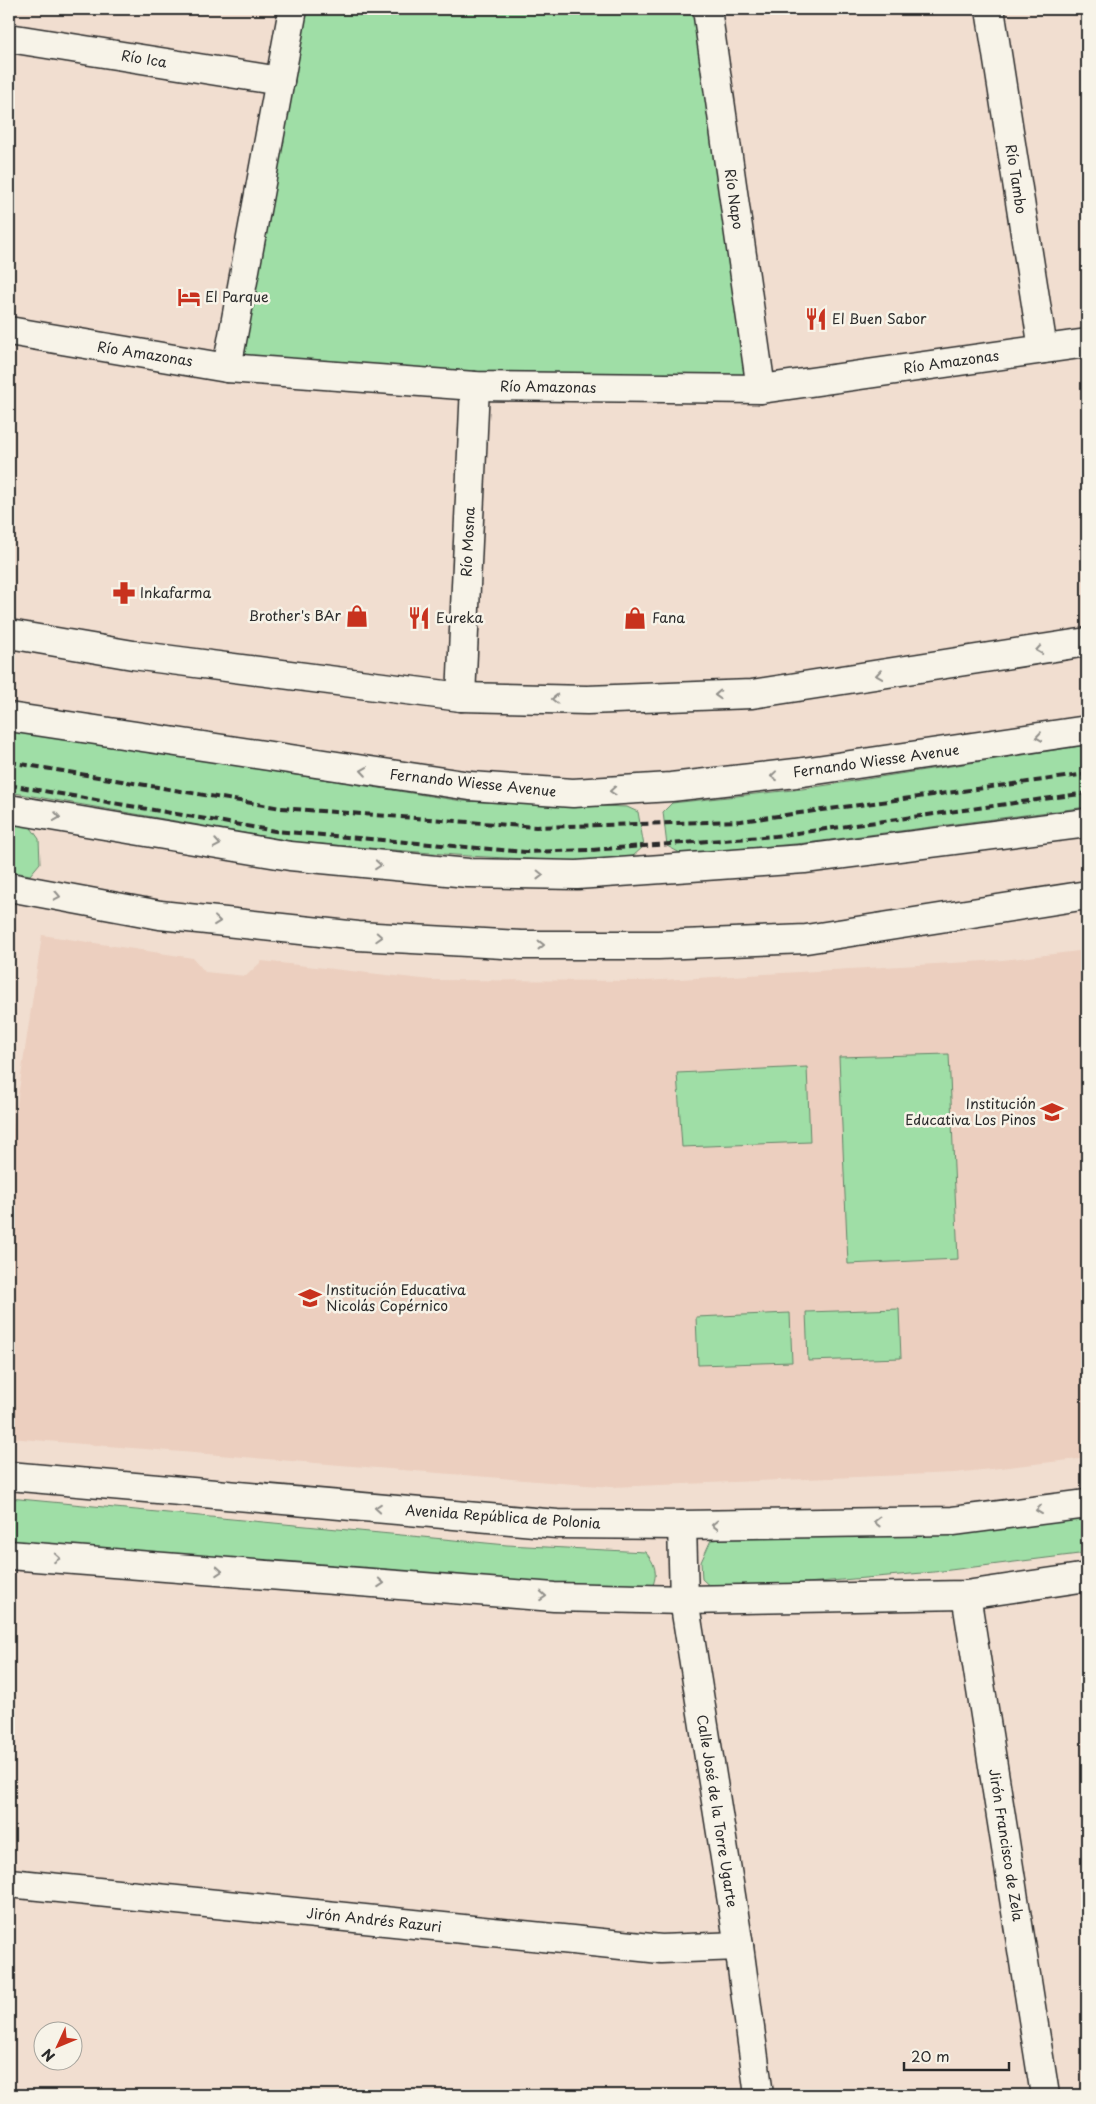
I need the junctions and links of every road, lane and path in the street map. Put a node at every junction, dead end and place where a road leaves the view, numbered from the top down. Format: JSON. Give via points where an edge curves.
{"nodes":[{"id":1,"x":293,"y":9,"type":"edge"},
{"id":2,"x":707,"y":9,"type":"edge"},
{"id":3,"x":990,"y":9,"type":"edge"},
{"id":4,"x":9,"y":38,"type":"edge"},
{"id":5,"x":280,"y":81,"type":"junction"},
{"id":6,"x":9,"y":331,"type":"edge"},
{"id":7,"x":1087,"y":343,"type":"edge"},
{"id":8,"x":1043,"y":349,"type":"junction"},
{"id":9,"x":226,"y":368,"type":"junction"},
{"id":10,"x":475,"y":386,"type":"junction"},
{"id":11,"x":760,"y":389,"type":"junction"},
{"id":12,"x":9,"y":634,"type":"edge"},
{"id":13,"x":1087,"y":642,"type":"edge"},
{"id":14,"x":461,"y":697,"type":"junction"},
{"id":15,"x":9,"y":717,"type":"edge"},
{"id":16,"x":1087,"y":730,"type":"edge"},
{"id":17,"x":9,"y":809,"type":"edge"},
{"id":18,"x":1087,"y":823,"type":"edge"},
{"id":19,"x":9,"y":887,"type":"edge"},
{"id":20,"x":1087,"y":895,"type":"edge"},
{"id":21,"x":9,"y":1476,"type":"edge"},
{"id":22,"x":1087,"y":1504,"type":"edge"},
{"id":23,"x":682,"y":1526,"type":"junction"},
{"id":24,"x":9,"y":1554,"type":"edge"},
{"id":25,"x":1087,"y":1577,"type":"edge"},
{"id":26,"x":966,"y":1595,"type":"junction"},
{"id":27,"x":684,"y":1600,"type":"junction"},
{"id":28,"x":9,"y":1883,"type":"edge"},
{"id":29,"x":739,"y":1946,"type":"junction"},
{"id":30,"x":759,"y":2095,"type":"edge"},
{"id":31,"x":1045,"y":2095,"type":"edge"}],
"edges":[{"from":1,"to":5,"type":"main road"},
{"from":2,"to":11,"type":"main road","name":"Río Napo"},
{"from":3,"to":8,"type":"main road","name":"Río Tambo"},
{"from":4,"to":5,"type":"main road","name":"Río Ica"},
{"from":5,"to":9,"type":"main road"},
{"from":6,"to":9,"type":"main road","name":"Río Amazonas"},
{"from":7,"to":8,"type":"main road","name":"Río Amazonas"},
{"from":8,"to":11,"type":"main road","name":"Río Amazonas"},
{"from":9,"to":10,"type":"main road","name":"Río Amazonas"},
{"from":10,"to":11,"type":"main road","name":"Río Amazonas"},
{"from":10,"to":14,"type":"main road","name":"Río Mosna"},
{"from":12,"to":14,"type":"main road","via":[[133,655]]},
{"from":13,"to":14,"type":"main road","one_way":true,"via":[[752,694],[588,700]]},
{"from":16,"to":15,"type":"main road","name":"Fernando Wiesse Avenue","one_way":true,"via":[[796,773],[670,787],[573,793],[460,784]]},
{"from":17,"to":18,"type":"main road","one_way":true,"via":[[290,856],[468,873],[577,875],[804,859]]},
{"from":19,"to":20,"type":"main road","one_way":true,"via":[[170,916],[358,936],[521,945],[658,945],[806,939]]},
{"from":23,"to":21,"type":"main road","name":"Avenida República de Polonia","one_way":true,"via":[[557,1524]]},
{"from":22,"to":23,"type":"main road","name":"Avenida República de Polonia","one_way":true,"via":[[953,1521]]},
{"from":23,"to":27,"type":"main road","name":"Calle José de la Torre Ugarte"},
{"from":24,"to":27,"type":"main road","one_way":true,"via":[[554,1597]]},
{"from":25,"to":26,"type":"main road"},
{"from":26,"to":27,"type":"main road"},
{"from":26,"to":31,"type":"main road","name":"Jirón Francisco de Zela"},
{"from":27,"to":29,"type":"main road","name":"Calle José de la Torre Ugarte"},
{"from":28,"to":29,"type":"main road","name":"Jirón Andrés Razuri","via":[[661,1949]]},
{"from":29,"to":30,"type":"main road","name":"Calle José de la Torre Ugarte"}]}
